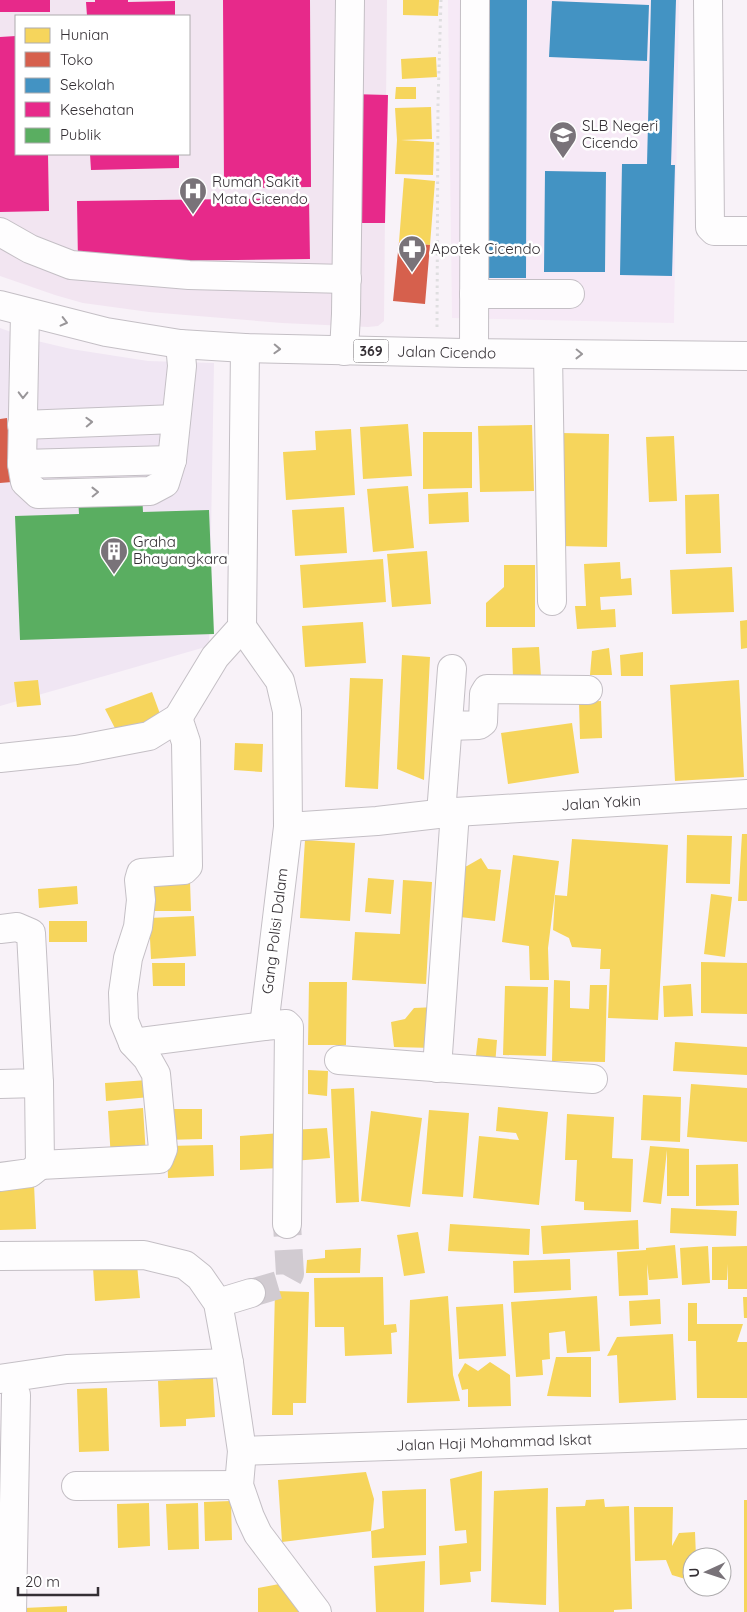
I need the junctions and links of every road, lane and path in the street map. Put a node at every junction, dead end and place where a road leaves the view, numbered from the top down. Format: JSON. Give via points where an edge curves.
{"nodes":[{"id":1,"x":350,"y":0,"type":"edge"},
{"id":2,"x":440,"y":0,"type":"edge"},
{"id":3,"x":475,"y":0,"type":"edge"},
{"id":4,"x":708,"y":0,"type":"edge"},
{"id":5,"x":747,"y":231,"type":"edge"},
{"id":6,"x":0,"y":232,"type":"edge"},
{"id":7,"x":347,"y":279,"type":"junction"},
{"id":8,"x":474,"y":294,"type":"junction"},
{"id":9,"x":570,"y":294,"type":"dead end"},
{"id":10,"x":12,"y":309,"type":"edge"},
{"id":11,"x":180,"y":344,"type":"junction"},
{"id":12,"x":244,"y":348,"type":"junction"},
{"id":13,"x":344,"y":351,"type":"junction"},
{"id":14,"x":436,"y":353,"type":"junction"},
{"id":15,"x":474,"y":353,"type":"junction"},
{"id":16,"x":548,"y":354,"type":"junction"},
{"id":17,"x":747,"y":356,"type":"edge"},
{"id":18,"x":176,"y":419,"type":"junction"},
{"id":19,"x":22,"y":425,"type":"junction"},
{"id":20,"x":552,"y":601,"type":"dead end"},
{"id":21,"x":242,"y":627,"type":"junction"},
{"id":22,"x":452,"y":669,"type":"dead end"},
{"id":23,"x":588,"y":690,"type":"dead end"},
{"id":24,"x":178,"y":718,"type":"junction"},
{"id":25,"x":448,"y":726,"type":"junction"},
{"id":26,"x":0,"y":758,"type":"edge"},
{"id":27,"x":747,"y":794,"type":"edge"},
{"id":28,"x":448,"y":813,"type":"junction"},
{"id":29,"x":288,"y":827,"type":"junction"},
{"id":30,"x":0,"y":929,"type":"edge"},
{"id":31,"x":264,"y":1026,"type":"junction"},
{"id":32,"x":133,"y":1044,"type":"junction"},
{"id":33,"x":339,"y":1060,"type":"dead end"},
{"id":34,"x":437,"y":1068,"type":"junction"},
{"id":35,"x":593,"y":1079,"type":"dead end"},
{"id":36,"x":39,"y":1083,"type":"junction"},
{"id":37,"x":0,"y":1084,"type":"edge"},
{"id":38,"x":40,"y":1164,"type":"junction"},
{"id":39,"x":0,"y":1177,"type":"edge"},
{"id":40,"x":287,"y":1224,"type":"tunnel mouth"},
{"id":41,"x":0,"y":1256,"type":"edge"},
{"id":42,"x":251,"y":1293,"type":"tunnel mouth"},
{"id":43,"x":218,"y":1303,"type":"junction"},
{"id":44,"x":229,"y":1363,"type":"junction"},
{"id":45,"x":8,"y":1387,"type":"edge"},
{"id":46,"x":747,"y":1434,"type":"edge"},
{"id":47,"x":242,"y":1451,"type":"junction"},
{"id":48,"x":239,"y":1485,"type":"junction"},
{"id":49,"x":76,"y":1486,"type":"dead end"},
{"id":50,"x":12,"y":1612,"type":"edge"},
{"id":51,"x":317,"y":1612,"type":"edge"}],
"edges":[{"from":1,"to":7,"type":"street"},
{"from":2,"to":14,"type":"path"},
{"from":3,"to":8,"type":"street"},
{"from":4,"to":5,"type":"street","via":[[710,227],[714,231]]},
{"from":6,"to":7,"type":"street","via":[[30,249],[71,265],[189,274]]},
{"from":7,"to":13,"type":"street"},
{"from":8,"to":9,"type":"street"},
{"from":8,"to":15,"type":"street"},
{"from":10,"to":11,"type":"street","name":"Jalan Cicendo","number":"369","one_way":true,"via":[[106,332]]},
{"from":10,"to":19,"type":"street","one_way":true},
{"from":11,"to":12,"type":"street","name":"Jalan Cicendo","number":"369"},
{"from":11,"to":18,"type":"street","via":[[182,366]]},
{"from":12,"to":13,"type":"street","name":"Jalan Cicendo","number":"369","one_way":true},
{"from":12,"to":21,"type":"street"},
{"from":13,"to":14,"type":"street","name":"Jalan Cicendo","number":"369"},
{"from":14,"to":15,"type":"street","name":"Jalan Cicendo","number":"369"},
{"from":15,"to":16,"type":"street","name":"Jalan Cicendo","number":"369"},
{"from":16,"to":17,"type":"street","name":"Jalan Cicendo","number":"369","one_way":true},
{"from":16,"to":20,"type":"street"},
{"from":19,"to":18,"type":"street","one_way":true},
{"from":19,"to":18,"type":"street","one_way":true,"via":[[24,482],[38,494],[150,491],[165,483],[172,460]]},
{"from":21,"to":24,"type":"street","via":[[215,657]]},
{"from":21,"to":29,"type":"street","name":"Gang Polisi Dalam","via":[[280,681],[287,711]]},
{"from":22,"to":25,"type":"street"},
{"from":23,"to":25,"type":"street","via":[[487,689],[483,722],[479,725]]},
{"from":24,"to":26,"type":"street","via":[[148,736],[76,750]]},
{"from":24,"to":32,"type":"street","via":[[186,742],[188,866],[184,870],[141,873],[138,927],[128,958],[123,993],[124,1022]]},
{"from":25,"to":28,"type":"street"},
{"from":27,"to":28,"type":"street","name":"Jalan Yakin"},
{"from":28,"to":29,"type":"street","name":"Jalan Yakin"},
{"from":28,"to":34,"type":"street"},
{"from":29,"to":31,"type":"street","name":"Gang Polisi Dalam"},
{"from":30,"to":36,"type":"street","via":[[18,928],[31,933]]},
{"from":31,"to":32,"type":"street"},
{"from":31,"to":40,"type":"street","via":[[286,1024],[289,1027]]},
{"from":32,"to":38,"type":"street","via":[[147,1058],[156,1074],[163,1149],[159,1159]]},
{"from":33,"to":34,"type":"street"},
{"from":34,"to":35,"type":"street"},
{"from":36,"to":37,"type":"street"},
{"from":36,"to":38,"type":"street"},
{"from":38,"to":39,"type":"street","via":[[30,1173]]},
{"from":41,"to":43,"type":"street","via":[[144,1255],[185,1265],[200,1277]]},
{"from":42,"to":43,"type":"street"},
{"from":43,"to":44,"type":"street"},
{"from":44,"to":45,"type":"street","via":[[67,1369]]},
{"from":44,"to":47,"type":"street"},
{"from":45,"to":50,"type":"street"},
{"from":46,"to":47,"type":"street","name":"Jalan Haji Mohammad Iskat"},
{"from":47,"to":48,"type":"street"},
{"from":48,"to":49,"type":"street"},
{"from":48,"to":51,"type":"street","via":[[258,1534]]}]}
